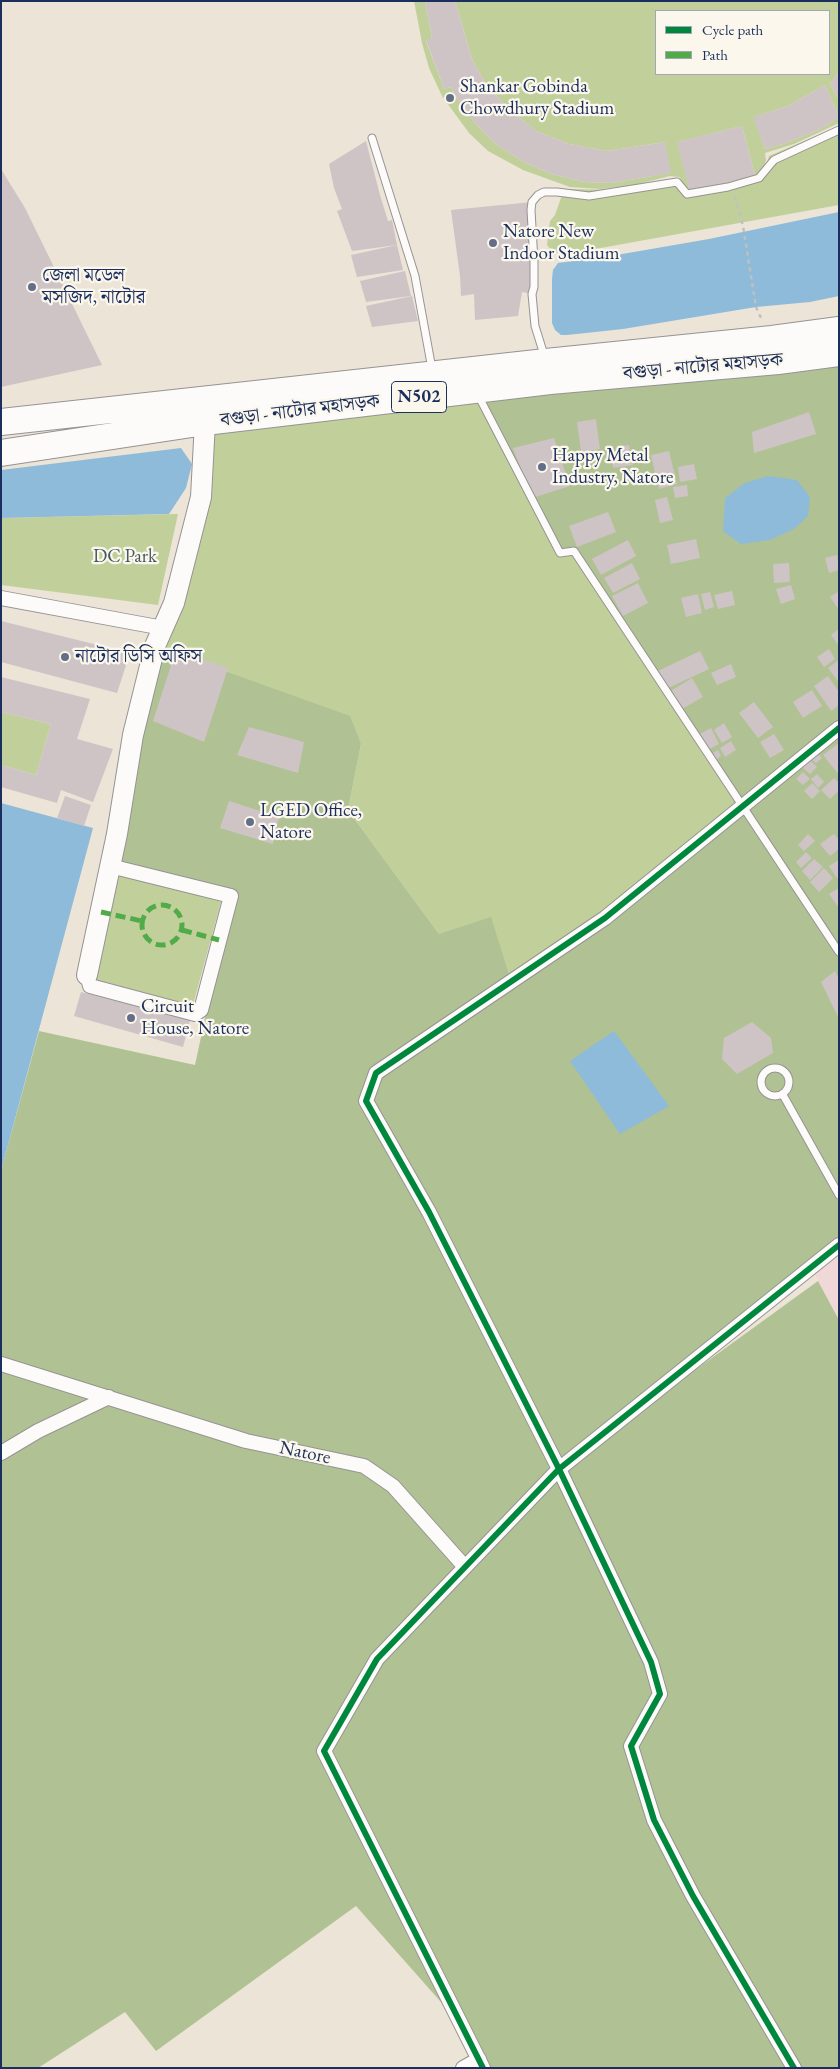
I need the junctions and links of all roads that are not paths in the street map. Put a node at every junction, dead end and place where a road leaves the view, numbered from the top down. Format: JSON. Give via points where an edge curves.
{"nodes":[{"id":1,"x":839,"y":130,"type":"edge"},
{"id":2,"x":372,"y":138,"type":"dead end"},
{"id":3,"x":839,"y":330,"type":"edge"},
{"id":4,"x":839,"y":353,"type":"edge"},
{"id":5,"x":548,"y":371,"type":"junction"},
{"id":6,"x":433,"y":374,"type":"junction"},
{"id":7,"x":476,"y":390,"type":"junction"},
{"id":8,"x":208,"y":410,"type":"junction"},
{"id":9,"x":1,"y":422,"type":"edge"},
{"id":10,"x":1,"y":452,"type":"edge"},
{"id":11,"x":1,"y":598,"type":"edge"},
{"id":12,"x":163,"y":628,"type":"junction"},
{"id":13,"x":839,"y":728,"type":"edge"},
{"id":14,"x":742,"y":806,"type":"junction"},
{"id":15,"x":110,"y":866,"type":"junction"},
{"id":16,"x":839,"y":952,"type":"edge"},
{"id":17,"x":87,"y":976,"type":"joint"},
{"id":18,"x":783,"y":1094,"type":"junction"},
{"id":19,"x":839,"y":1195,"type":"edge"},
{"id":20,"x":839,"y":1245,"type":"edge"},
{"id":21,"x":1,"y":1364,"type":"edge"},
{"id":22,"x":108,"y":1397,"type":"junction"},
{"id":23,"x":1,"y":1453,"type":"edge"},
{"id":24,"x":559,"y":1469,"type":"junction"},
{"id":25,"x":465,"y":1567,"type":"junction"},
{"id":26,"x":481,"y":2064,"type":"edge"},
{"id":27,"x":463,"y":2068,"type":"edge"},
{"id":28,"x":794,"y":2068,"type":"edge"}],
"edges":[{"from":1,"to":5,"type":"lane","via":[[774,160],[759,178],[732,186],[687,194],[677,182],[589,196],[557,192],[538,195],[531,210],[532,294],[535,326]]},
{"from":2,"to":6,"type":"lane","via":[[415,276]]},
{"from":3,"to":5,"type":"highway","name":"বগুড়া - নাটোর মহাসড়ক","number":"N502"},
{"from":4,"to":5,"type":"highway","name":"বগুড়া - নাটোর মহাসড়ক","number":"N502","via":[[778,361]]},
{"from":5,"to":6,"type":"highway","name":"বগুড়া - নাটোর মহাসড়ক","number":"N502"},
{"from":5,"to":7,"type":"highway","name":"বগুড়া - নাটোর মহাসড়ক","number":"N502"},
{"from":6,"to":8,"type":"highway","name":"বগুড়া - নাটোর মহাসড়ক","number":"N502"},
{"from":7,"to":8,"type":"highway","name":"বগুড়া - নাটোর মহাসড়ক","number":"N502"},
{"from":7,"to":14,"type":"lane","via":[[560,553],[574,551]]},
{"from":8,"to":9,"type":"highway","name":"বগুড়া - নাটোর মহাসড়ক","number":"N502"},
{"from":8,"to":10,"type":"highway","name":"বগুড়া - নাটোর মহাসড়ক","number":"N502"},
{"from":8,"to":12,"type":"street","via":[[201,497],[174,603]]},
{"from":11,"to":12,"type":"street"},
{"from":12,"to":15,"type":"street","via":[[155,646],[133,735]]},
{"from":13,"to":14,"type":"street"},
{"from":14,"to":16,"type":"lane"},
{"from":14,"to":24,"type":"street","via":[[605,918],[376,1073],[366,1101],[429,1212]]},
{"from":15,"to":17,"type":"street"},
{"from":15,"to":17,"type":"street","via":[[231,896],[201,1010],[195,1014],[90,986]]},
{"from":18,"to":18,"type":"lane","via":[[774,1097],[762,1090],[760,1081],[768,1070],[777,1068],[786,1073],[789,1087]]},
{"from":18,"to":19,"type":"lane"},
{"from":20,"to":24,"type":"street"},
{"from":21,"to":22,"type":"street","name":"Natore"},
{"from":22,"to":23,"type":"street"},
{"from":22,"to":25,"type":"street","name":"Natore","via":[[246,1441],[364,1466],[393,1486]]},
{"from":24,"to":25,"type":"street"},
{"from":24,"to":28,"type":"street","via":[[652,1662],[660,1694],[631,1746],[654,1820],[693,1896]]},
{"from":25,"to":26,"type":"street","via":[[377,1659],[324,1751]]},
{"from":26,"to":27,"type":"street"}]}
